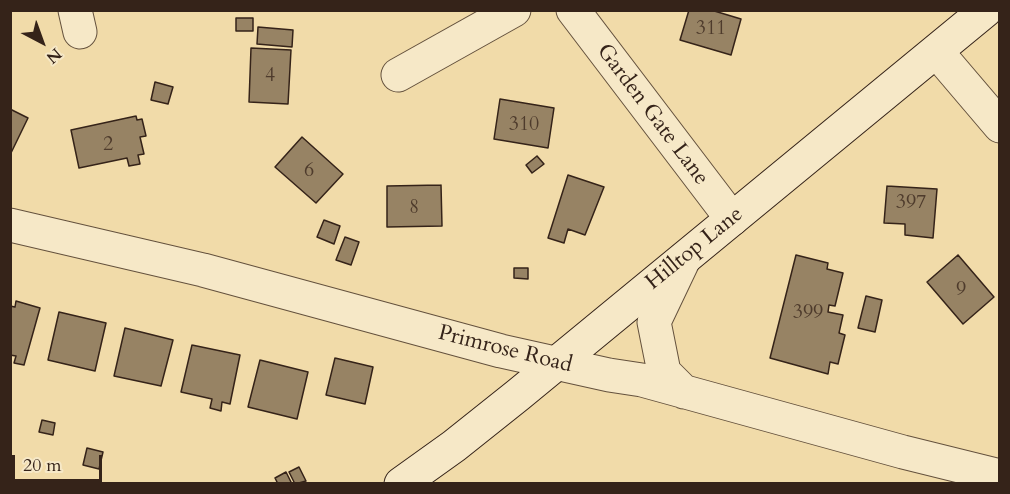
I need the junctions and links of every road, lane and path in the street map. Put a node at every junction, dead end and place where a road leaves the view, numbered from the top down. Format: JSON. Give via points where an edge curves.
{"nodes":[{"id":1,"x":514,"y":10,"type":"edge"},
{"id":2,"x":573,"y":10,"type":"edge"},
{"id":3,"x":986,"y":10,"type":"edge"},
{"id":4,"x":937,"y":52,"type":"junction"},
{"id":5,"x":398,"y":75,"type":"dead end"},
{"id":6,"x":999,"y":126,"type":"edge"},
{"id":7,"x":732,"y":219,"type":"junction"},
{"id":8,"x":10,"y":225,"type":"edge"},
{"id":9,"x":684,"y":259,"type":"junction"},
{"id":10,"x":556,"y":363,"type":"junction"},
{"id":11,"x":684,"y":392,"type":"junction"},
{"id":12,"x":999,"y":476,"type":"edge"},
{"id":13,"x":401,"y":483,"type":"edge"}],
"edges":[{"from":1,"to":5,"type":"street"},
{"from":2,"to":7,"type":"street","name":"Garden Gate Lane"},
{"from":3,"to":4,"type":"street","name":"Hilltop Lane"},
{"from":4,"to":6,"type":"street"},
{"from":4,"to":7,"type":"street","name":"Hilltop Lane"},
{"from":7,"to":9,"type":"street","name":"Hilltop Lane"},
{"from":8,"to":10,"type":"street","name":"Primrose Road","via":[[203,270]]},
{"from":9,"to":10,"type":"street","name":"Hilltop Lane"},
{"from":9,"to":11,"type":"street","via":[[654,322],[664,372]]},
{"from":10,"to":11,"type":"street","name":"Primrose Road"},
{"from":10,"to":13,"type":"street","name":"Hilltop Lane","via":[[454,446]]},
{"from":11,"to":12,"type":"street","name":"Primrose Road"}]}
